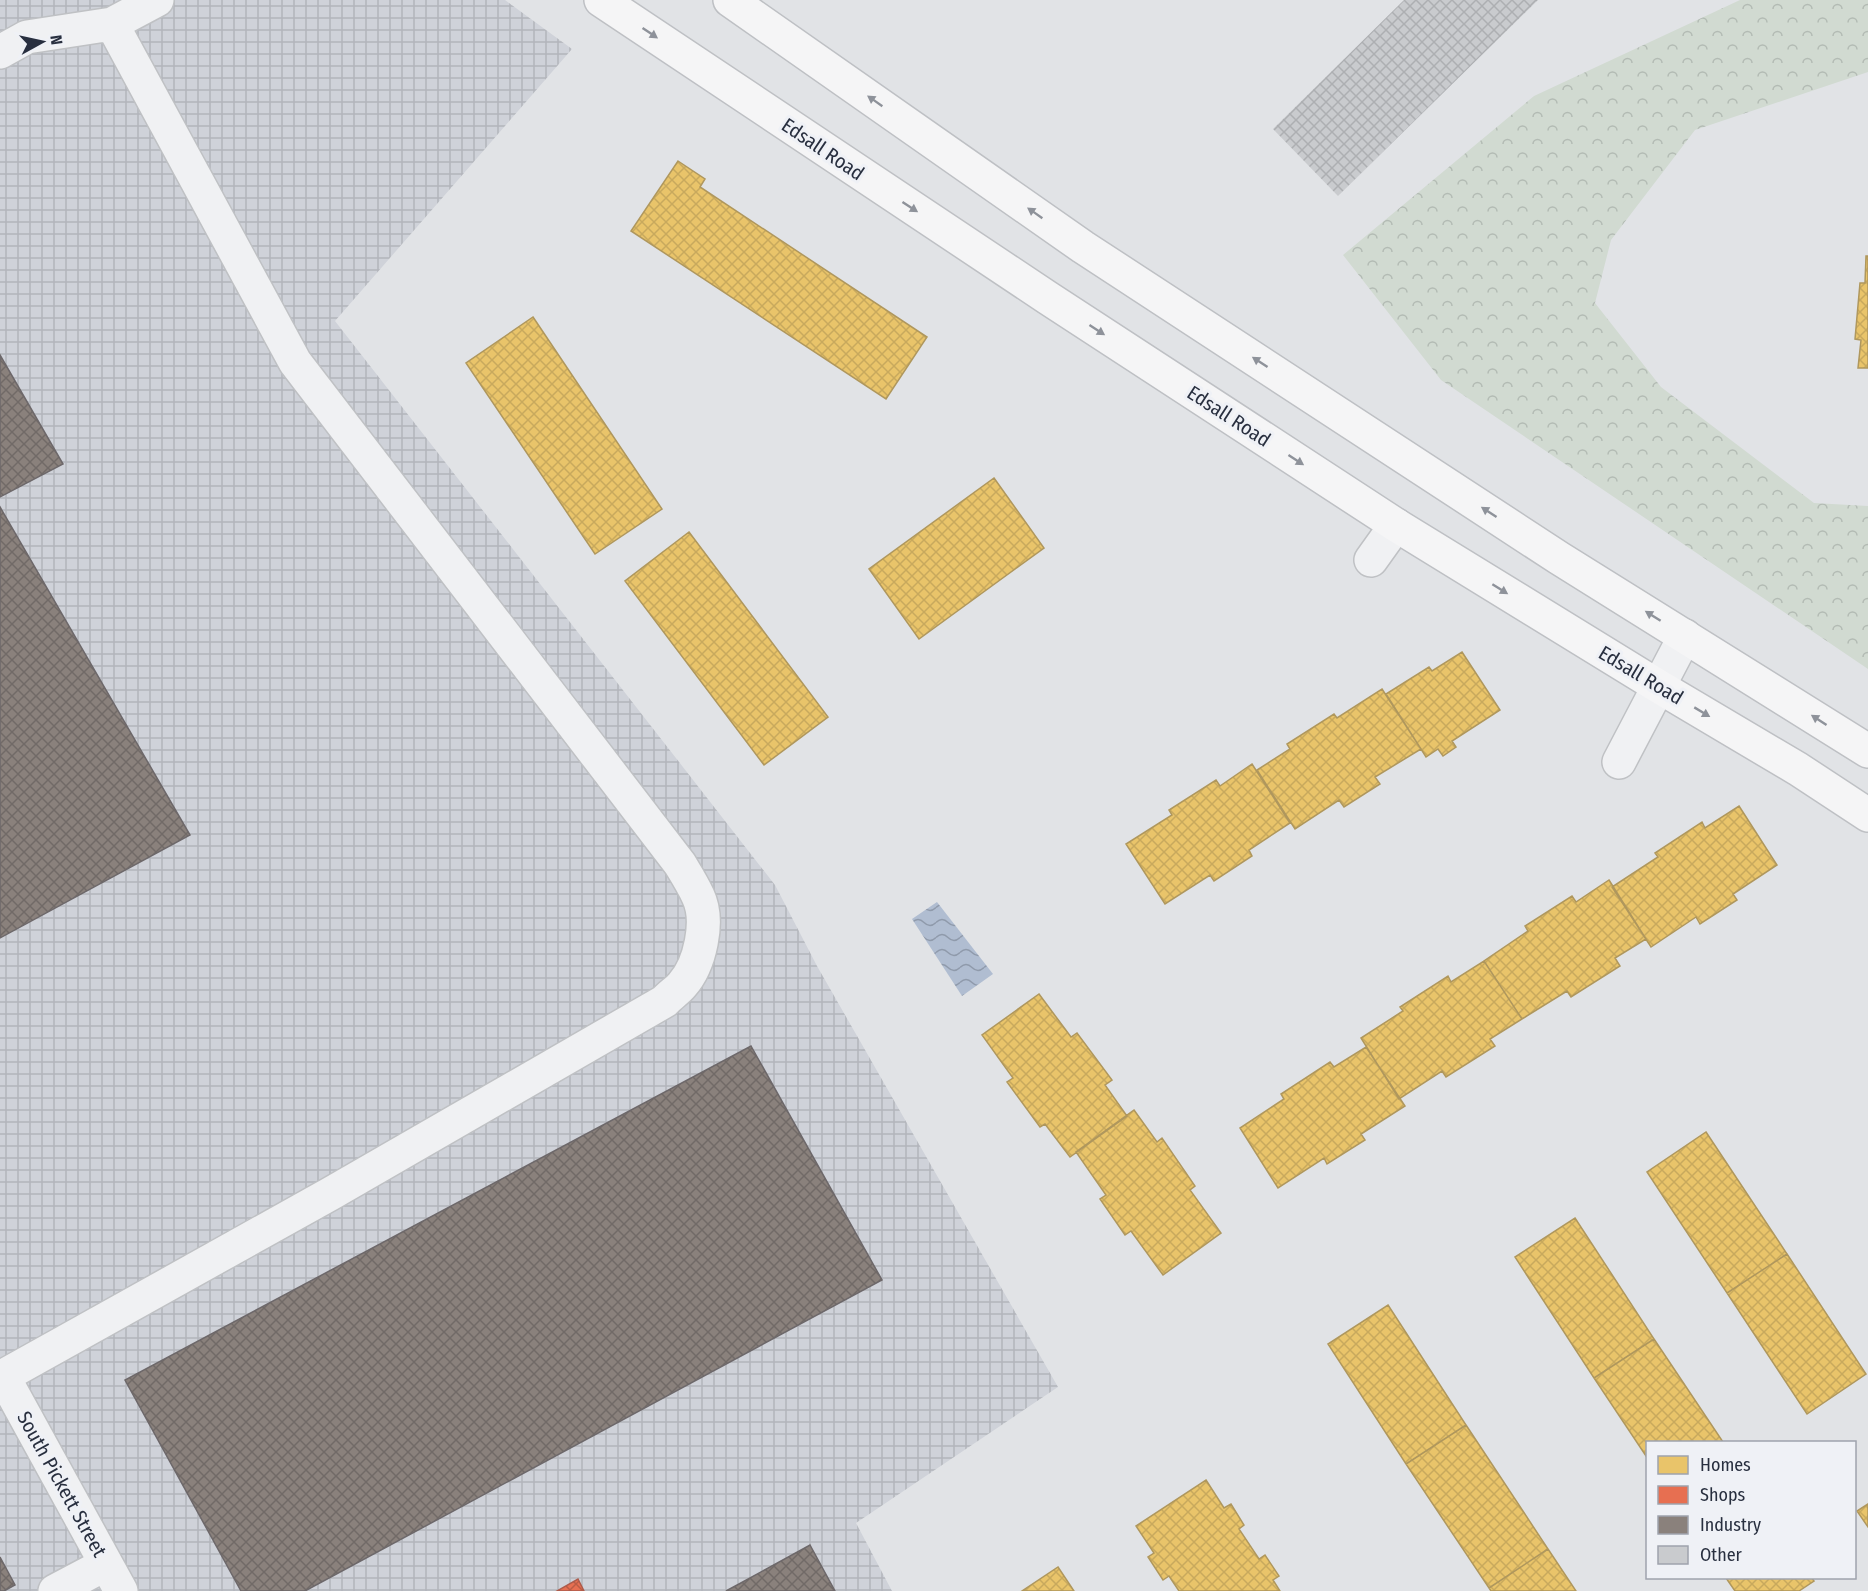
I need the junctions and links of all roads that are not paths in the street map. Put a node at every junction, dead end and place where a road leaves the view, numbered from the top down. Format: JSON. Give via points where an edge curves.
{"nodes":[{"id":1,"x":157,"y":0,"type":"edge"},
{"id":2,"x":601,"y":0,"type":"edge"},
{"id":3,"x":730,"y":0,"type":"edge"},
{"id":4,"x":112,"y":24,"type":"junction"},
{"id":5,"x":0,"y":52,"type":"edge"},
{"id":6,"x":1396,"y":525,"type":"junction"},
{"id":7,"x":1371,"y":560,"type":"dead end"},
{"id":8,"x":1685,"y":636,"type":"junction"},
{"id":9,"x":1658,"y":686,"type":"junction"},
{"id":10,"x":1868,"y":751,"type":"edge"},
{"id":11,"x":1619,"y":762,"type":"dead end"},
{"id":12,"x":1868,"y":815,"type":"edge"},
{"id":13,"x":2,"y":1377,"type":"edge"},
{"id":14,"x":114,"y":1577,"type":"edge"},
{"id":15,"x":55,"y":1591,"type":"edge"}],
"edges":[{"from":1,"to":4,"type":"street"},
{"from":2,"to":6,"type":"main road","name":"Edsall Road","one_way":true},
{"from":8,"to":3,"type":"main road","one_way":true,"via":[[1083,247]]},
{"from":4,"to":5,"type":"street","via":[[27,37]]},
{"from":4,"to":13,"type":"street","via":[[295,362],[680,864],[699,898],[704,918],[702,943],[684,983],[665,1001]]},
{"from":6,"to":7,"type":"street"},
{"from":6,"to":9,"type":"main road","name":"Edsall Road","one_way":true},
{"from":8,"to":9,"type":"street"},
{"from":10,"to":8,"type":"main road","one_way":true},
{"from":9,"to":11,"type":"street"},
{"from":9,"to":12,"type":"main road","name":"Edsall Road","one_way":true},
{"from":13,"to":14,"type":"street","name":"South Pickett Street"},
{"from":14,"to":15,"type":"street"}]}
